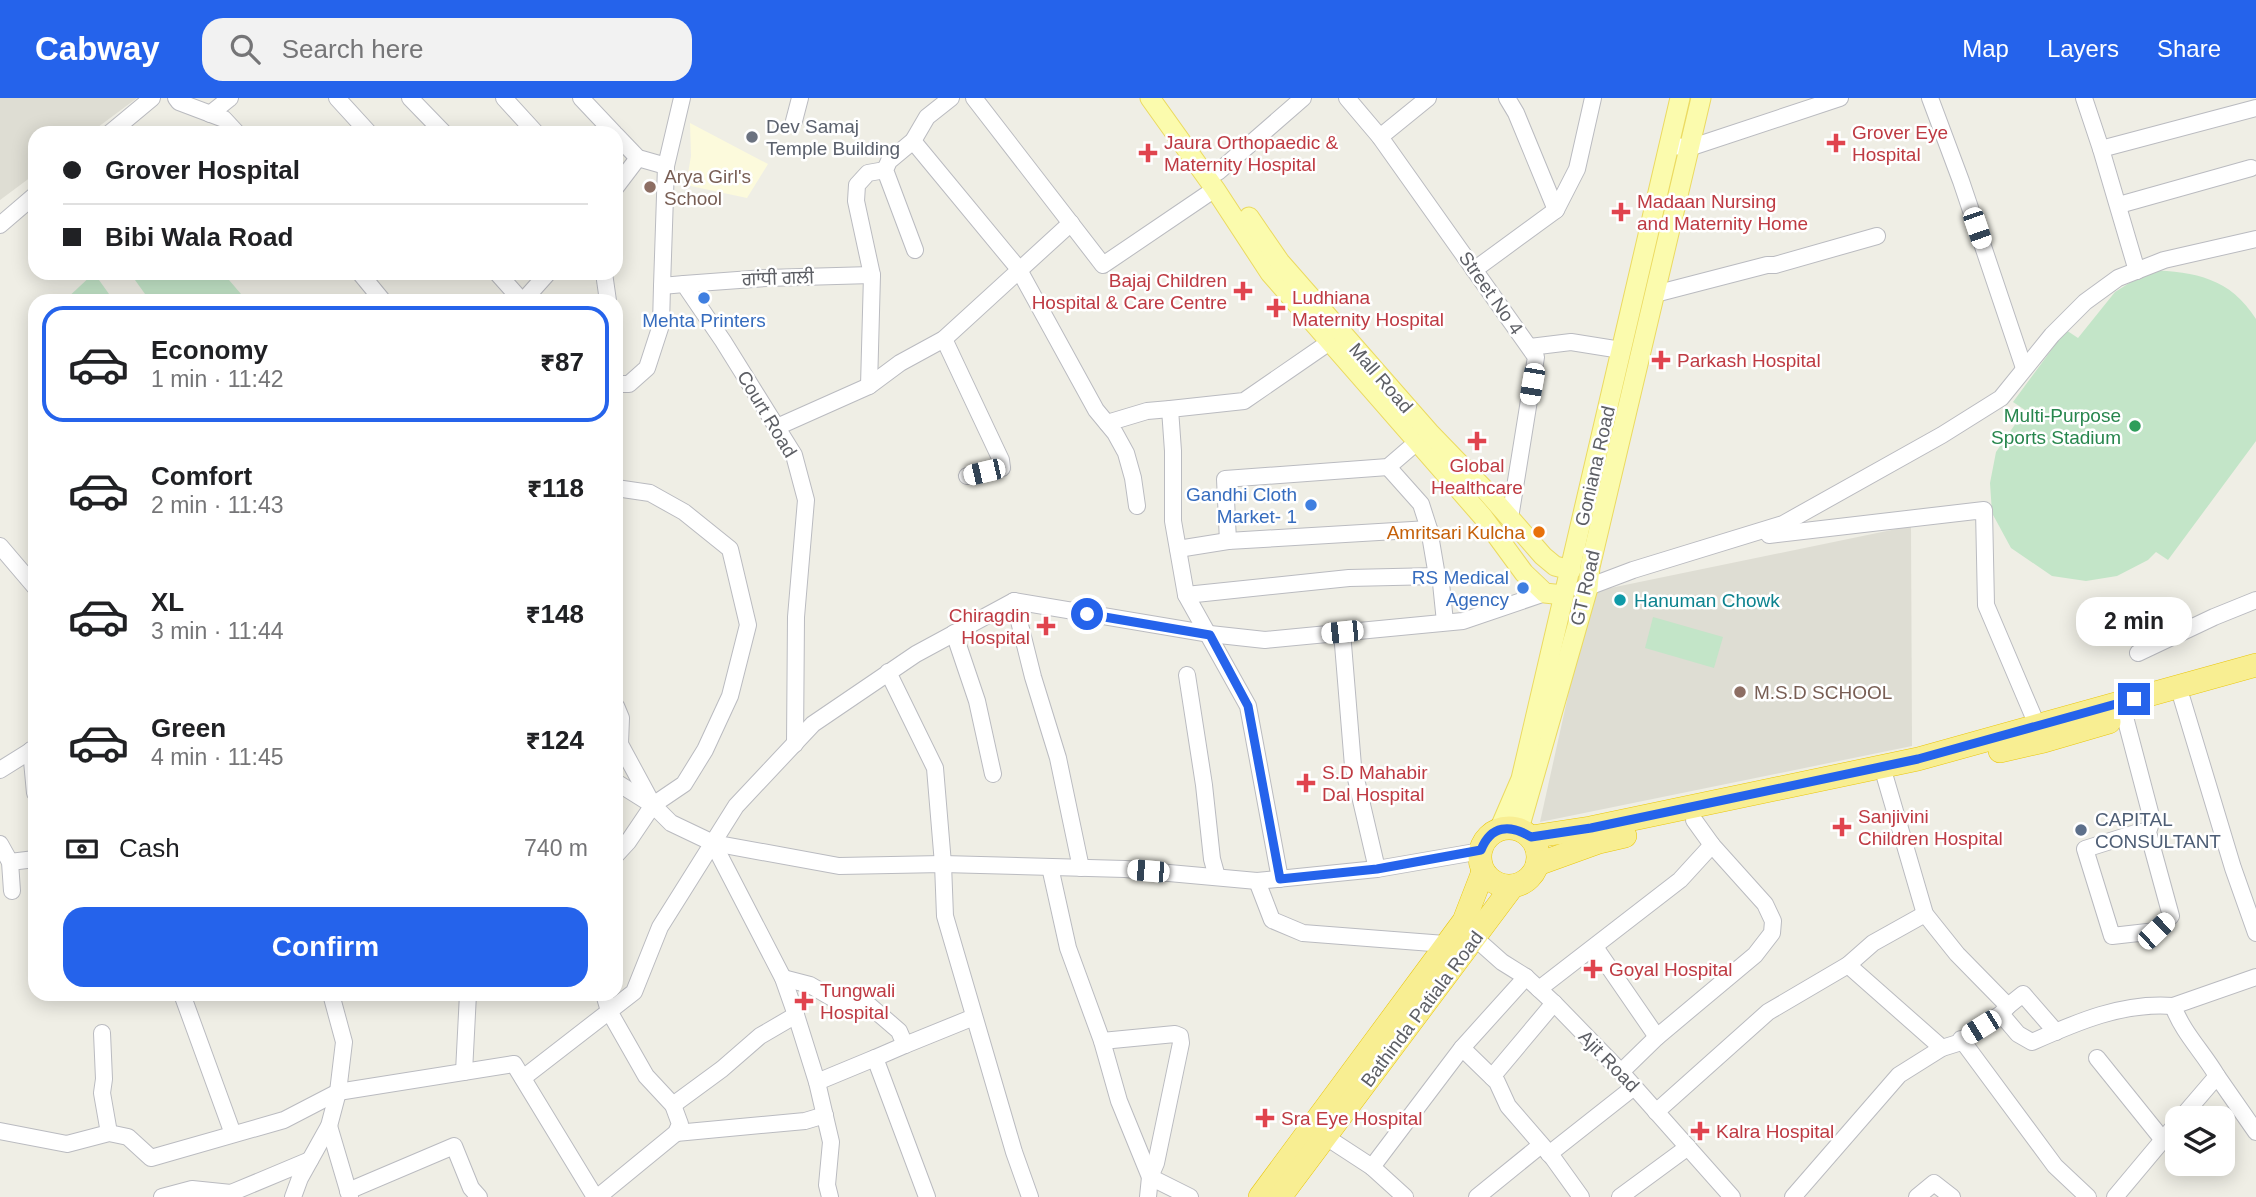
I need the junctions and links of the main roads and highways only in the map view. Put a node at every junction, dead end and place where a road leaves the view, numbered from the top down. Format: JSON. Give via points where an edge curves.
{"nodes":[{"id":1,"x":1150,"y":98,"type":"edge"},
{"id":2,"x":1162,"y":98,"type":"edge"},
{"id":3,"x":1680,"y":98,"type":"edge"},
{"id":4,"x":1701,"y":98,"type":"edge"},
{"id":5,"x":1679,"y":147,"type":"junction"},
{"id":6,"x":1217,"y":180,"type":"junction"},
{"id":7,"x":1581,"y":568,"type":"junction"},
{"id":8,"x":1554,"y":594,"type":"junction"},
{"id":9,"x":2256,"y":664,"type":"edge"},
{"id":10,"x":2256,"y":677,"type":"edge"},
{"id":11,"x":2040,"y":733,"type":"junction"},
{"id":12,"x":1516,"y":832,"type":"junction"},
{"id":13,"x":1482,"y":861,"type":"junction"},
{"id":14,"x":1538,"y":864,"type":"junction"},
{"id":15,"x":1512,"y":887,"type":"junction"},
{"id":16,"x":1260,"y":1197,"type":"edge"},
{"id":17,"x":1280,"y":1197,"type":"edge"}],
"edges":[{"from":1,"to":6,"type":"main road"},
{"from":2,"to":6,"type":"main road","name":"Mall Road"},
{"from":3,"to":5,"type":"main road","name":"Goniana Road"},
{"from":4,"to":5,"type":"main road","name":"GT Road"},
{"from":5,"to":7,"type":"main road","name":"Goniana Road","via":[[1621,350]]},
{"from":5,"to":7,"type":"main road","name":"GT Road","via":[[1655,294]]},
{"from":6,"to":7,"type":"main road","name":"Mall Road","via":[[1279,262],[1543,556],[1555,566]]},
{"from":6,"to":8,"type":"main road","via":[[1270,272],[1482,517],[1524,573]]},
{"from":7,"to":8,"type":"main road","name":"Goniana Road"},
{"from":7,"to":12,"type":"main road","name":"GT Road","via":[[1588,588]]},
{"from":8,"to":12,"type":"main road","name":"Goniana Road"},
{"from":9,"to":11,"type":"highway"},
{"from":10,"to":11,"type":"highway","via":[[2124,717]]},
{"from":11,"to":12,"type":"highway","via":[[1591,828]]},
{"from":11,"to":14,"type":"highway","via":[[1885,777],[1600,842]]},
{"from":12,"to":13,"type":"highway","via":[[1491,834],[1484,842]]},
{"from":12,"to":14,"type":"highway","via":[[1539,854]]},
{"from":13,"to":15,"type":"highway","via":[[1495,883]]},
{"from":13,"to":16,"type":"highway","via":[[1464,921]]},
{"from":14,"to":15,"type":"highway","via":[[1528,880]]},
{"from":15,"to":17,"type":"highway","name":"Bathinda Patiala Road"}]}
